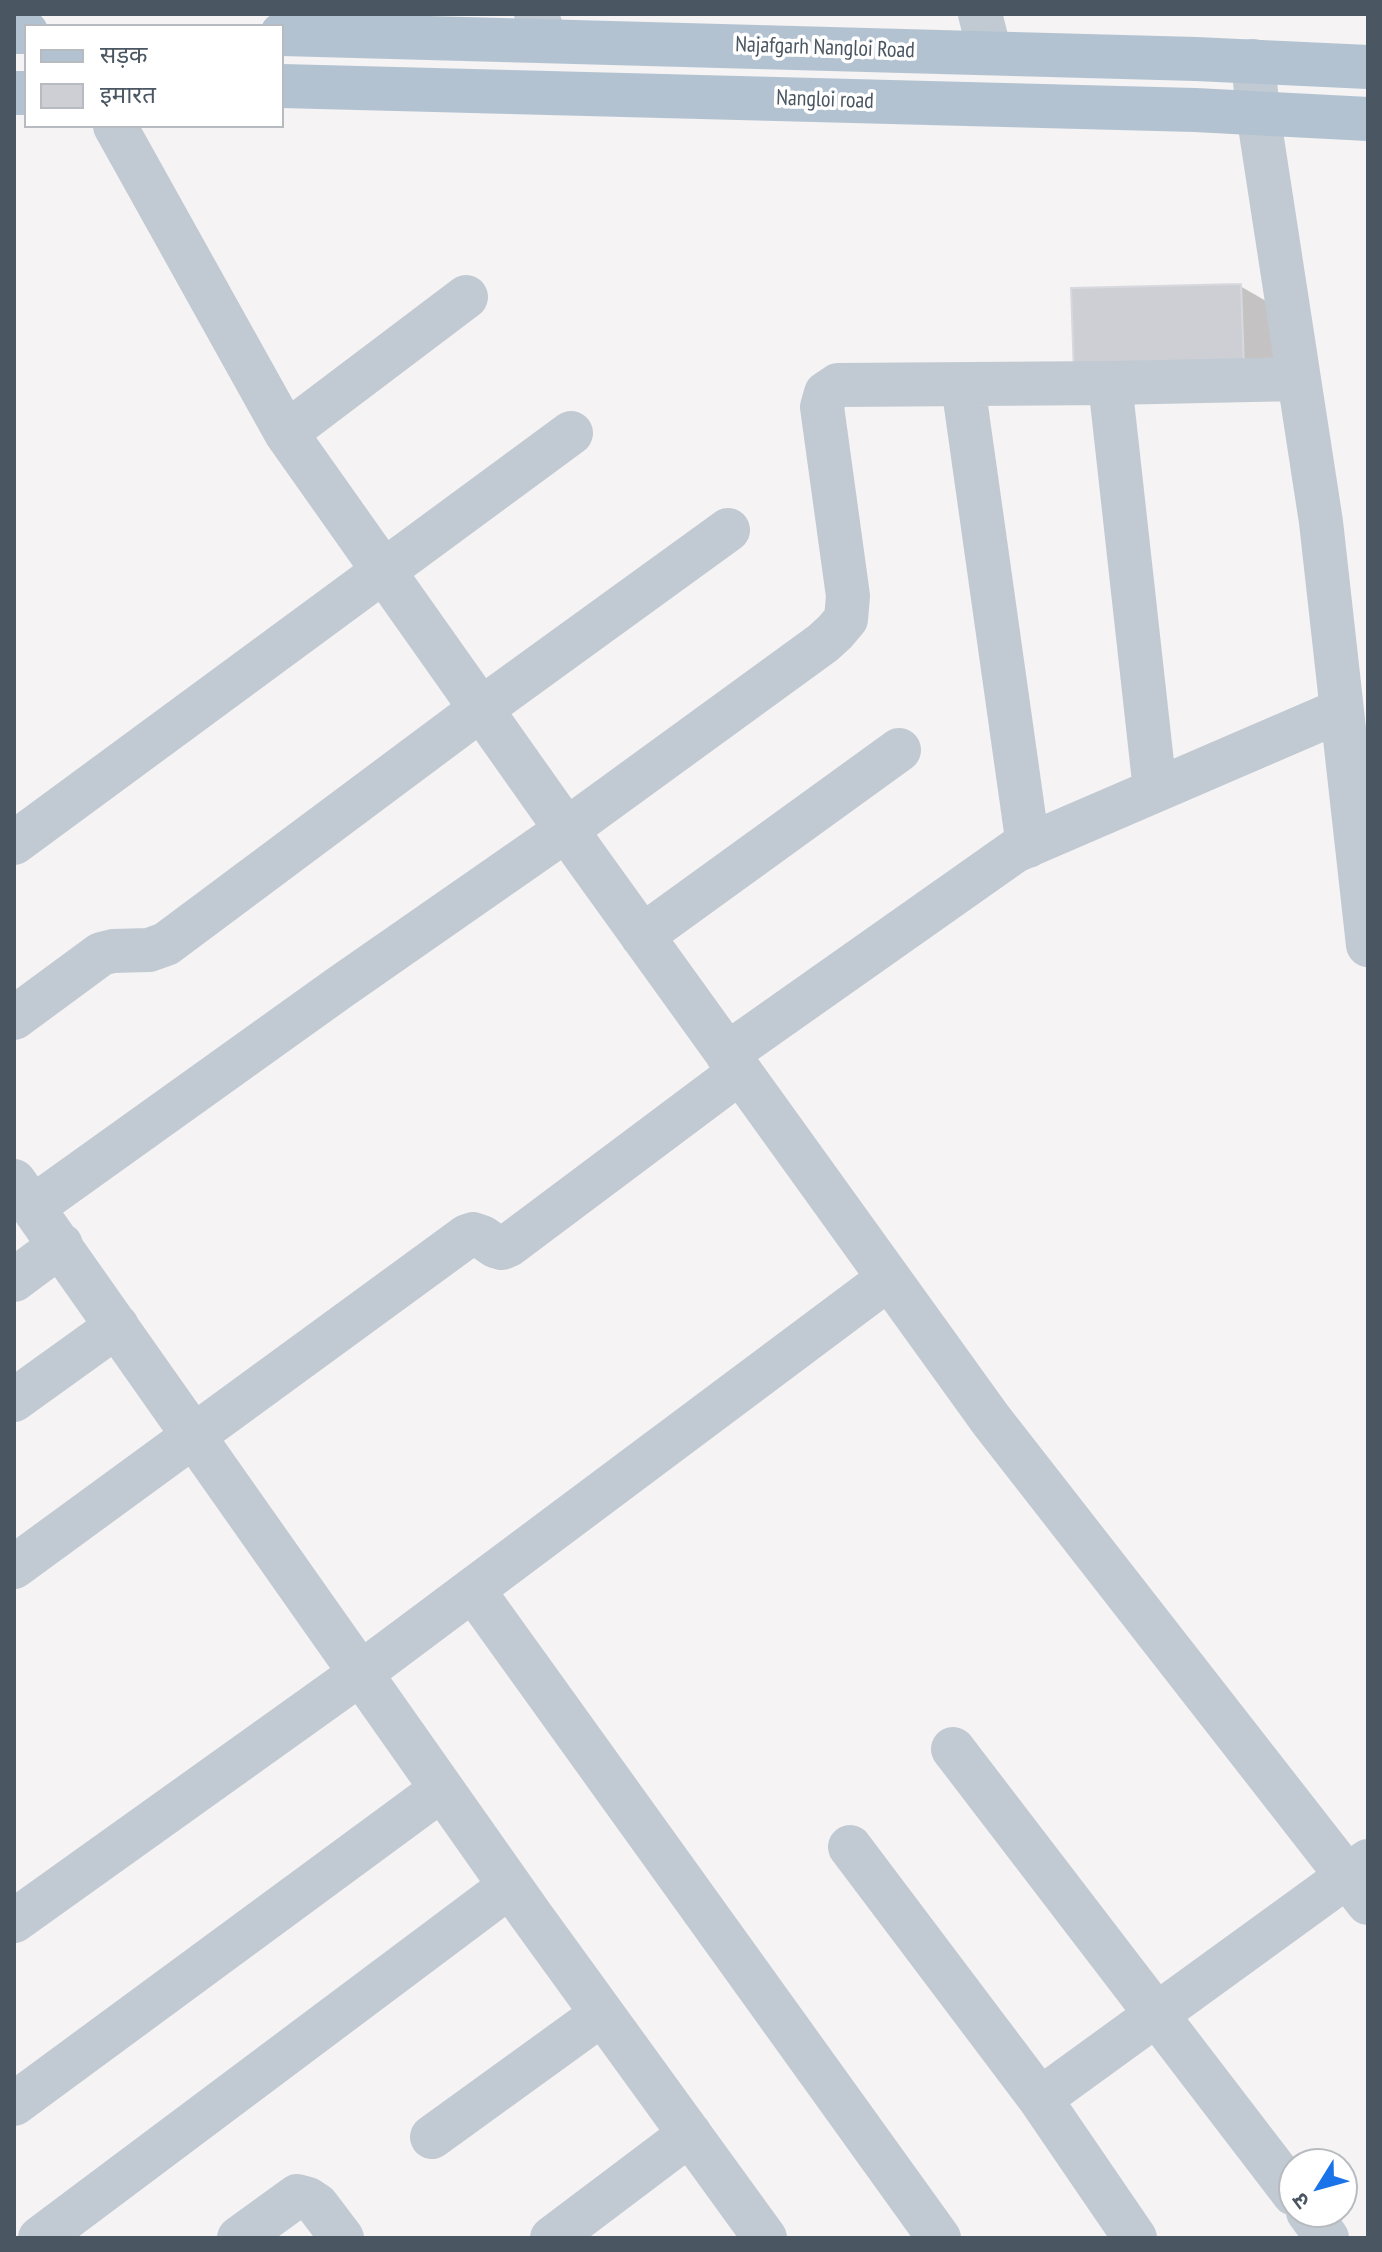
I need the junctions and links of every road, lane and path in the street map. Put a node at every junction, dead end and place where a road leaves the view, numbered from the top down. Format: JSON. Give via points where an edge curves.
{"nodes":[{"id":1,"x":541,"y":27,"type":"edge"},
{"id":2,"x":985,"y":33,"type":"edge"},
{"id":3,"x":284,"y":34,"type":"edge"},
{"id":4,"x":1253,"y":61,"type":"junction"},
{"id":5,"x":1368,"y":67,"type":"edge"},
{"id":6,"x":284,"y":86,"type":"edge"},
{"id":7,"x":1258,"y":113,"type":"junction"},
{"id":8,"x":1368,"y":119,"type":"edge"},
{"id":9,"x":116,"y":128,"type":"edge"},
{"id":10,"x":466,"y":297,"type":"dead end"},
{"id":11,"x":1299,"y":379,"type":"junction"},
{"id":12,"x":1110,"y":383,"type":"junction"},
{"id":13,"x":963,"y":385,"type":"junction"},
{"id":14,"x":286,"y":433,"type":"junction"},
{"id":15,"x":571,"y":433,"type":"dead end"},
{"id":16,"x":728,"y":530,"type":"dead end"},
{"id":17,"x":383,"y":571,"type":"junction"},
{"id":18,"x":481,"y":709,"type":"junction"},
{"id":19,"x":1342,"y":710,"type":"junction"},
{"id":20,"x":899,"y":750,"type":"dead end"},
{"id":21,"x":1155,"y":790,"type":"junction"},
{"id":22,"x":566,"y":830,"type":"junction"},
{"id":23,"x":14,"y":843,"type":"edge"},
{"id":24,"x":1028,"y":846,"type":"junction"},
{"id":25,"x":642,"y":936,"type":"junction"},
{"id":26,"x":1368,"y":945,"type":"edge"},
{"id":27,"x":14,"y":1018,"type":"edge"},
{"id":28,"x":734,"y":1063,"type":"junction"},
{"id":29,"x":23,"y":1194,"type":"edge"},
{"id":30,"x":61,"y":1245,"type":"junction"},
{"id":31,"x":888,"y":1279,"type":"junction"},
{"id":32,"x":14,"y":1280,"type":"edge"},
{"id":33,"x":117,"y":1326,"type":"junction"},
{"id":34,"x":14,"y":1400,"type":"edge"},
{"id":35,"x":195,"y":1436,"type":"junction"},
{"id":36,"x":14,"y":1567,"type":"edge"},
{"id":37,"x":473,"y":1590,"type":"junction"},
{"id":38,"x":361,"y":1673,"type":"junction"},
{"id":39,"x":953,"y":1749,"type":"dead end"},
{"id":40,"x":442,"y":1789,"type":"junction"},
{"id":41,"x":850,"y":1847,"type":"dead end"},
{"id":42,"x":1361,"y":1880,"type":"edge"},
{"id":43,"x":510,"y":1886,"type":"junction"},
{"id":44,"x":14,"y":1921,"type":"edge"},
{"id":45,"x":602,"y":2014,"type":"junction"},
{"id":46,"x":1157,"y":2015,"type":"junction"},
{"id":47,"x":1040,"y":2099,"type":"junction"},
{"id":48,"x":14,"y":2104,"type":"edge"},
{"id":49,"x":690,"y":2134,"type":"junction"},
{"id":50,"x":432,"y":2137,"type":"dead end"},
{"id":51,"x":1278,"y":2173,"type":"edge"},
{"id":52,"x":567,"y":2234,"type":"edge"},
{"id":53,"x":40,"y":2238,"type":"edge"},
{"id":54,"x":239,"y":2238,"type":"edge"},
{"id":55,"x":342,"y":2238,"type":"edge"},
{"id":56,"x":765,"y":2238,"type":"edge"},
{"id":57,"x":939,"y":2238,"type":"edge"},
{"id":58,"x":1135,"y":2238,"type":"edge"}],
"edges":[{"from":1,"to":2,"type":"main road","name":"Najafgarh Nangloi Road"},
{"from":1,"to":3,"type":"main road","name":"Najafgarh Nangloi Road"},
{"from":2,"to":4,"type":"main road","name":"Najafgarh Nangloi Road"},
{"from":4,"to":5,"type":"main road","name":"Najafgarh Nangloi Road"},
{"from":4,"to":7,"type":"street"},
{"from":6,"to":7,"type":"main road","name":"Nangloi road"},
{"from":7,"to":8,"type":"main road","name":"Nangloi road"},
{"from":7,"to":11,"type":"street"},
{"from":9,"to":14,"type":"street"},
{"from":10,"to":14,"type":"street"},
{"from":11,"to":12,"type":"street"},
{"from":11,"to":19,"type":"street"},
{"from":12,"to":13,"type":"street"},
{"from":12,"to":21,"type":"street"},
{"from":13,"to":22,"type":"street","via":[[838,385],[826,393],[822,407],[848,596],[846,619],[823,643]]},
{"from":13,"to":24,"type":"street"},
{"from":14,"to":17,"type":"street"},
{"from":15,"to":17,"type":"street"},
{"from":16,"to":18,"type":"street"},
{"from":17,"to":18,"type":"street"},
{"from":17,"to":23,"type":"street"},
{"from":18,"to":22,"type":"street"},
{"from":18,"to":27,"type":"street","via":[[166,944],[101,954]]},
{"from":19,"to":21,"type":"street"},
{"from":19,"to":26,"type":"street"},
{"from":20,"to":25,"type":"street"},
{"from":21,"to":24,"type":"street"},
{"from":22,"to":25,"type":"street"},
{"from":22,"to":29,"type":"street","via":[[339,988]]},
{"from":24,"to":28,"type":"street"},
{"from":25,"to":28,"type":"street"},
{"from":28,"to":31,"type":"street"},
{"from":28,"to":35,"type":"street","via":[[509,1245],[502,1248],[467,1236]]},
{"from":29,"to":30,"type":"street"},
{"from":30,"to":32,"type":"street"},
{"from":30,"to":33,"type":"street"},
{"from":31,"to":37,"type":"street"},
{"from":31,"to":42,"type":"street","via":[[991,1420]]},
{"from":33,"to":34,"type":"street"},
{"from":33,"to":35,"type":"street"},
{"from":35,"to":36,"type":"street"},
{"from":35,"to":38,"type":"street"},
{"from":37,"to":38,"type":"street"},
{"from":37,"to":57,"type":"street"},
{"from":38,"to":40,"type":"street"},
{"from":38,"to":44,"type":"street"},
{"from":39,"to":46,"type":"street"},
{"from":40,"to":43,"type":"street"},
{"from":40,"to":48,"type":"street"},
{"from":41,"to":47,"type":"street"},
{"from":42,"to":46,"type":"street"},
{"from":43,"to":45,"type":"street"},
{"from":43,"to":53,"type":"street"},
{"from":45,"to":49,"type":"street"},
{"from":45,"to":50,"type":"street"},
{"from":46,"to":47,"type":"street"},
{"from":46,"to":51,"type":"street"},
{"from":47,"to":58,"type":"street"},
{"from":49,"to":52,"type":"street"},
{"from":49,"to":56,"type":"street"},
{"from":54,"to":55,"type":"street","via":[[297,2196],[317,2205]]}]}
